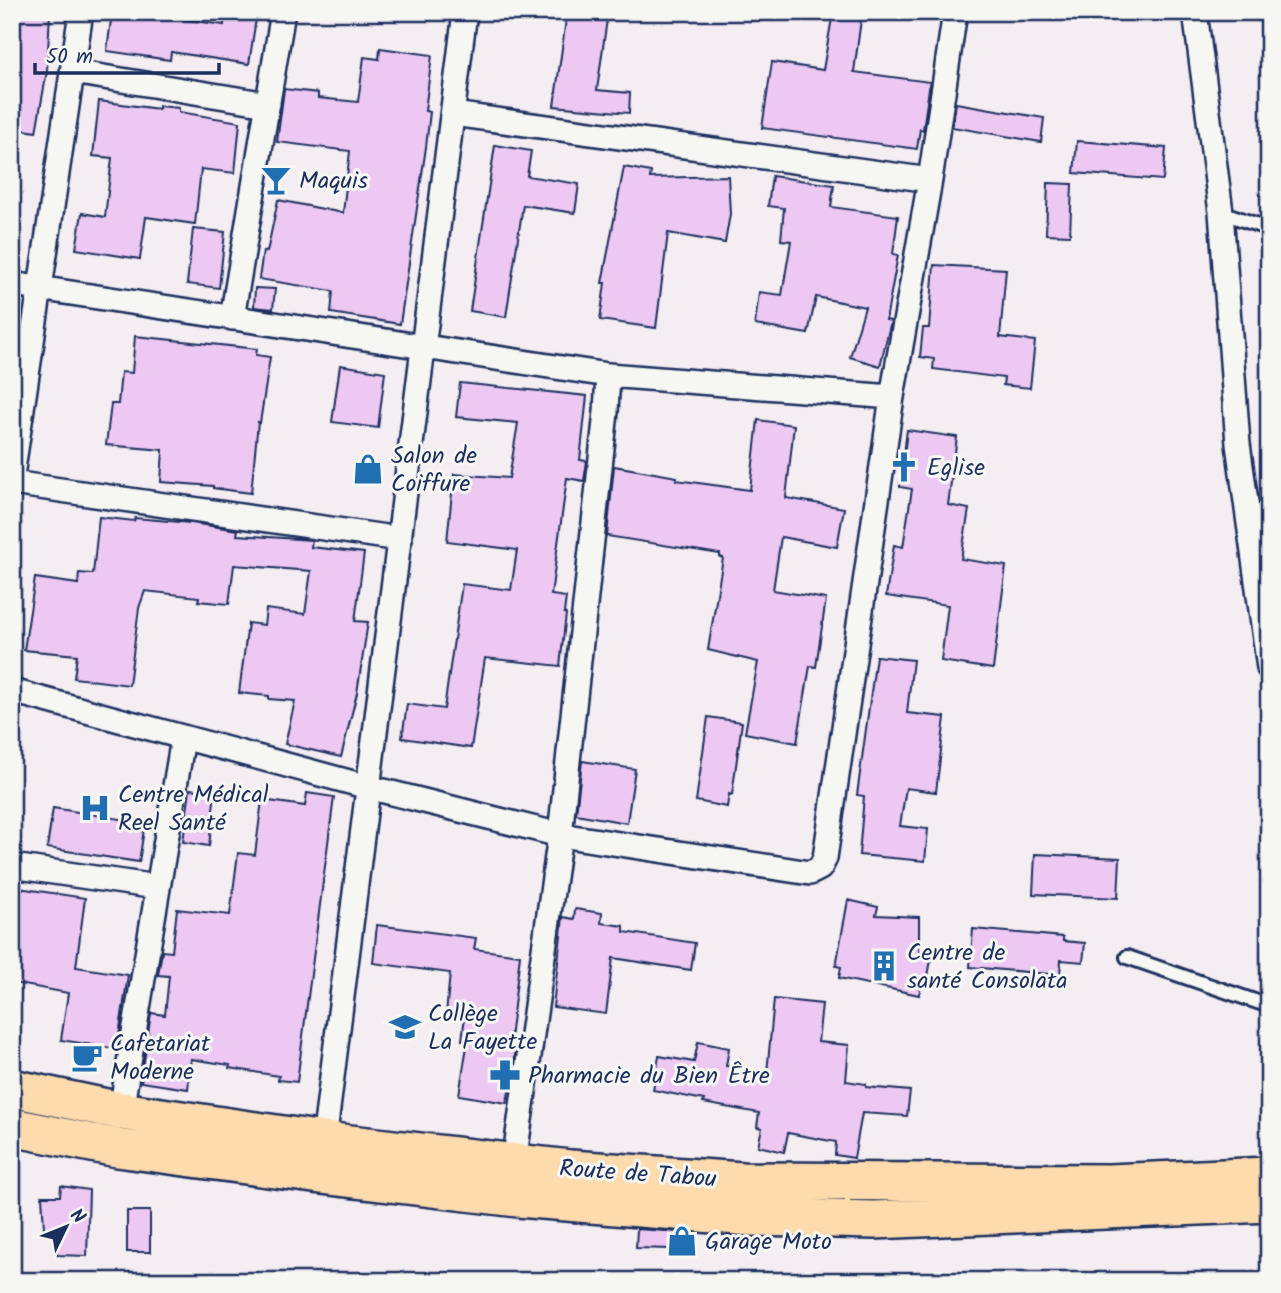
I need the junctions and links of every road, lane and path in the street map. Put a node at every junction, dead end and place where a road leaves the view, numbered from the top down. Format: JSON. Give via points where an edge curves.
{"nodes":[{"id":1,"x":82,"y":12,"type":"edge"},
{"id":2,"x":284,"y":12,"type":"edge"},
{"id":3,"x":465,"y":12,"type":"edge"},
{"id":4,"x":955,"y":12,"type":"edge"},
{"id":5,"x":1195,"y":12,"type":"edge"},
{"id":6,"x":73,"y":72,"type":"junction"},
{"id":7,"x":268,"y":104,"type":"junction"},
{"id":8,"x":453,"y":114,"type":"junction"},
{"id":9,"x":930,"y":180,"type":"junction"},
{"id":10,"x":1221,"y":212,"type":"junction"},
{"id":11,"x":1269,"y":229,"type":"edge"},
{"id":12,"x":12,"y":284,"type":"edge"},
{"id":13,"x":40,"y":288,"type":"junction"},
{"id":14,"x":232,"y":318,"type":"junction"},
{"id":15,"x":424,"y":348,"type":"junction"},
{"id":16,"x":608,"y":375,"type":"junction"},
{"id":17,"x":892,"y":397,"type":"junction"},
{"id":18,"x":12,"y":476,"type":"edge"},
{"id":19,"x":12,"y":482,"type":"edge"},
{"id":20,"x":400,"y":538,"type":"junction"},
{"id":21,"x":1269,"y":668,"type":"edge"},
{"id":22,"x":12,"y":691,"type":"edge"},
{"id":23,"x":183,"y":738,"type":"junction"},
{"id":24,"x":368,"y":787,"type":"junction"},
{"id":25,"x":560,"y":835,"type":"junction"},
{"id":26,"x":12,"y":866,"type":"edge"},
{"id":27,"x":157,"y":887,"type":"junction"},
{"id":28,"x":1127,"y":957,"type":"dead end"},
{"id":29,"x":1269,"y":1006,"type":"edge"},
{"id":30,"x":12,"y":1088,"type":"edge"},
{"id":31,"x":121,"y":1111,"type":"junction"},
{"id":32,"x":12,"y":1127,"type":"edge"},
{"id":33,"x":324,"y":1140,"type":"junction"},
{"id":34,"x":514,"y":1163,"type":"junction"},
{"id":35,"x":1269,"y":1176,"type":"edge"},
{"id":36,"x":1269,"y":1203,"type":"edge"}],
"edges":[{"from":1,"to":6,"type":"street"},
{"from":2,"to":7,"type":"street"},
{"from":3,"to":8,"type":"street"},
{"from":4,"to":9,"type":"street"},
{"from":5,"to":10,"type":"street"},
{"from":6,"to":7,"type":"street"},
{"from":6,"to":13,"type":"street"},
{"from":7,"to":14,"type":"street"},
{"from":8,"to":9,"type":"street"},
{"from":8,"to":15,"type":"street"},
{"from":9,"to":17,"type":"street"},
{"from":10,"to":11,"type":"lane"},
{"from":10,"to":21,"type":"street","via":[[1238,444]]},
{"from":12,"to":13,"type":"street"},
{"from":13,"to":14,"type":"street"},
{"from":13,"to":18,"type":"street"},
{"from":14,"to":15,"type":"street"},
{"from":15,"to":16,"type":"street"},
{"from":15,"to":20,"type":"street"},
{"from":16,"to":17,"type":"street"},
{"from":16,"to":25,"type":"street"},
{"from":17,"to":25,"type":"street","via":[[820,868],[810,873]]},
{"from":19,"to":20,"type":"street"},
{"from":20,"to":24,"type":"street"},
{"from":22,"to":23,"type":"street"},
{"from":23,"to":24,"type":"street"},
{"from":23,"to":27,"type":"street"},
{"from":24,"to":25,"type":"street"},
{"from":24,"to":33,"type":"street"},
{"from":25,"to":34,"type":"street"},
{"from":26,"to":27,"type":"street"},
{"from":27,"to":31,"type":"street"},
{"from":28,"to":29,"type":"lane"},
{"from":30,"to":31,"type":"main road","name":"Route de Tabou"},
{"from":31,"to":33,"type":"main road","name":"Route de Tabou"},
{"from":32,"to":36,"type":"main road","name":"Route de Tabou","via":[[117,1148],[321,1175],[518,1199],[750,1217],[874,1220]]},
{"from":33,"to":34,"type":"main road","name":"Route de Tabou"},
{"from":34,"to":35,"type":"main road","name":"Route de Tabou","via":[[741,1181],[1109,1183]]}]}
